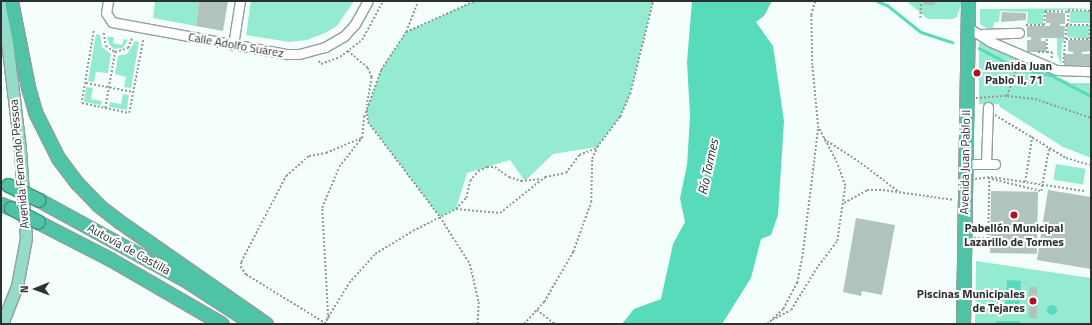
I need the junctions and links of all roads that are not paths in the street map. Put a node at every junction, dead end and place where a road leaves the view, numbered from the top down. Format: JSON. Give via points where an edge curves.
{"nodes":[{"id":1,"x":2,"y":1,"type":"edge"},
{"id":2,"x":11,"y":1,"type":"edge"},
{"id":3,"x":108,"y":1,"type":"edge"},
{"id":4,"x":240,"y":1,"type":"edge"},
{"id":5,"x":368,"y":1,"type":"edge"},
{"id":6,"x":968,"y":1,"type":"edge"},
{"id":7,"x":967,"y":27,"type":"junction"},
{"id":8,"x":1019,"y":33,"type":"dead end"},
{"id":9,"x":982,"y":34,"type":"junction"},
{"id":10,"x":233,"y":45,"type":"junction"},
{"id":11,"x":1091,"y":71,"type":"edge"},
{"id":12,"x":988,"y":110,"type":"road end"},
{"id":13,"x":965,"y":164,"type":"junction"},
{"id":14,"x":4,"y":184,"type":"edge"},
{"id":15,"x":4,"y":206,"type":"edge"},
{"id":16,"x":2,"y":324,"type":"edge"},
{"id":17,"x":222,"y":324,"type":"edge"},
{"id":18,"x":253,"y":324,"type":"edge"},
{"id":19,"x":266,"y":324,"type":"edge"},
{"id":20,"x":963,"y":324,"type":"edge"}],
"edges":[{"from":1,"to":16,"type":"main road","name":"Avenida Fernando Pessoa","via":[[21,164],[26,238],[17,286]]},
{"from":2,"to":19,"type":"highway","via":[[35,112],[58,158],[77,183],[98,205],[120,222]]},
{"from":3,"to":10,"type":"street","name":"Calle Adolfo Suárez","via":[[108,19],[119,23]]},
{"from":4,"to":10,"type":"street"},
{"from":5,"to":10,"type":"street","name":"Calle Adolfo Suárez","via":[[355,24],[344,36],[325,47],[299,54],[287,54]]},
{"from":6,"to":7,"type":"highway","name":"Avenida Juan Pablo II"},
{"from":7,"to":9,"type":"street"},
{"from":7,"to":13,"type":"highway","name":"Avenida Juan Pablo II"},
{"from":8,"to":9,"type":"street"},
{"from":9,"to":11,"type":"street","via":[[989,41],[1056,70]]},
{"from":12,"to":13,"type":"street","via":[[991,164]]},
{"from":13,"to":20,"type":"highway","name":"Avenida Juan Pablo II"},
{"from":14,"to":18,"type":"highway","name":"Autovía de Castilla","bridge":true,"via":[[39,200],[187,281]]},
{"from":15,"to":17,"type":"highway","name":"Autovía de Castilla","bridge":true,"via":[[110,259]]}]}
